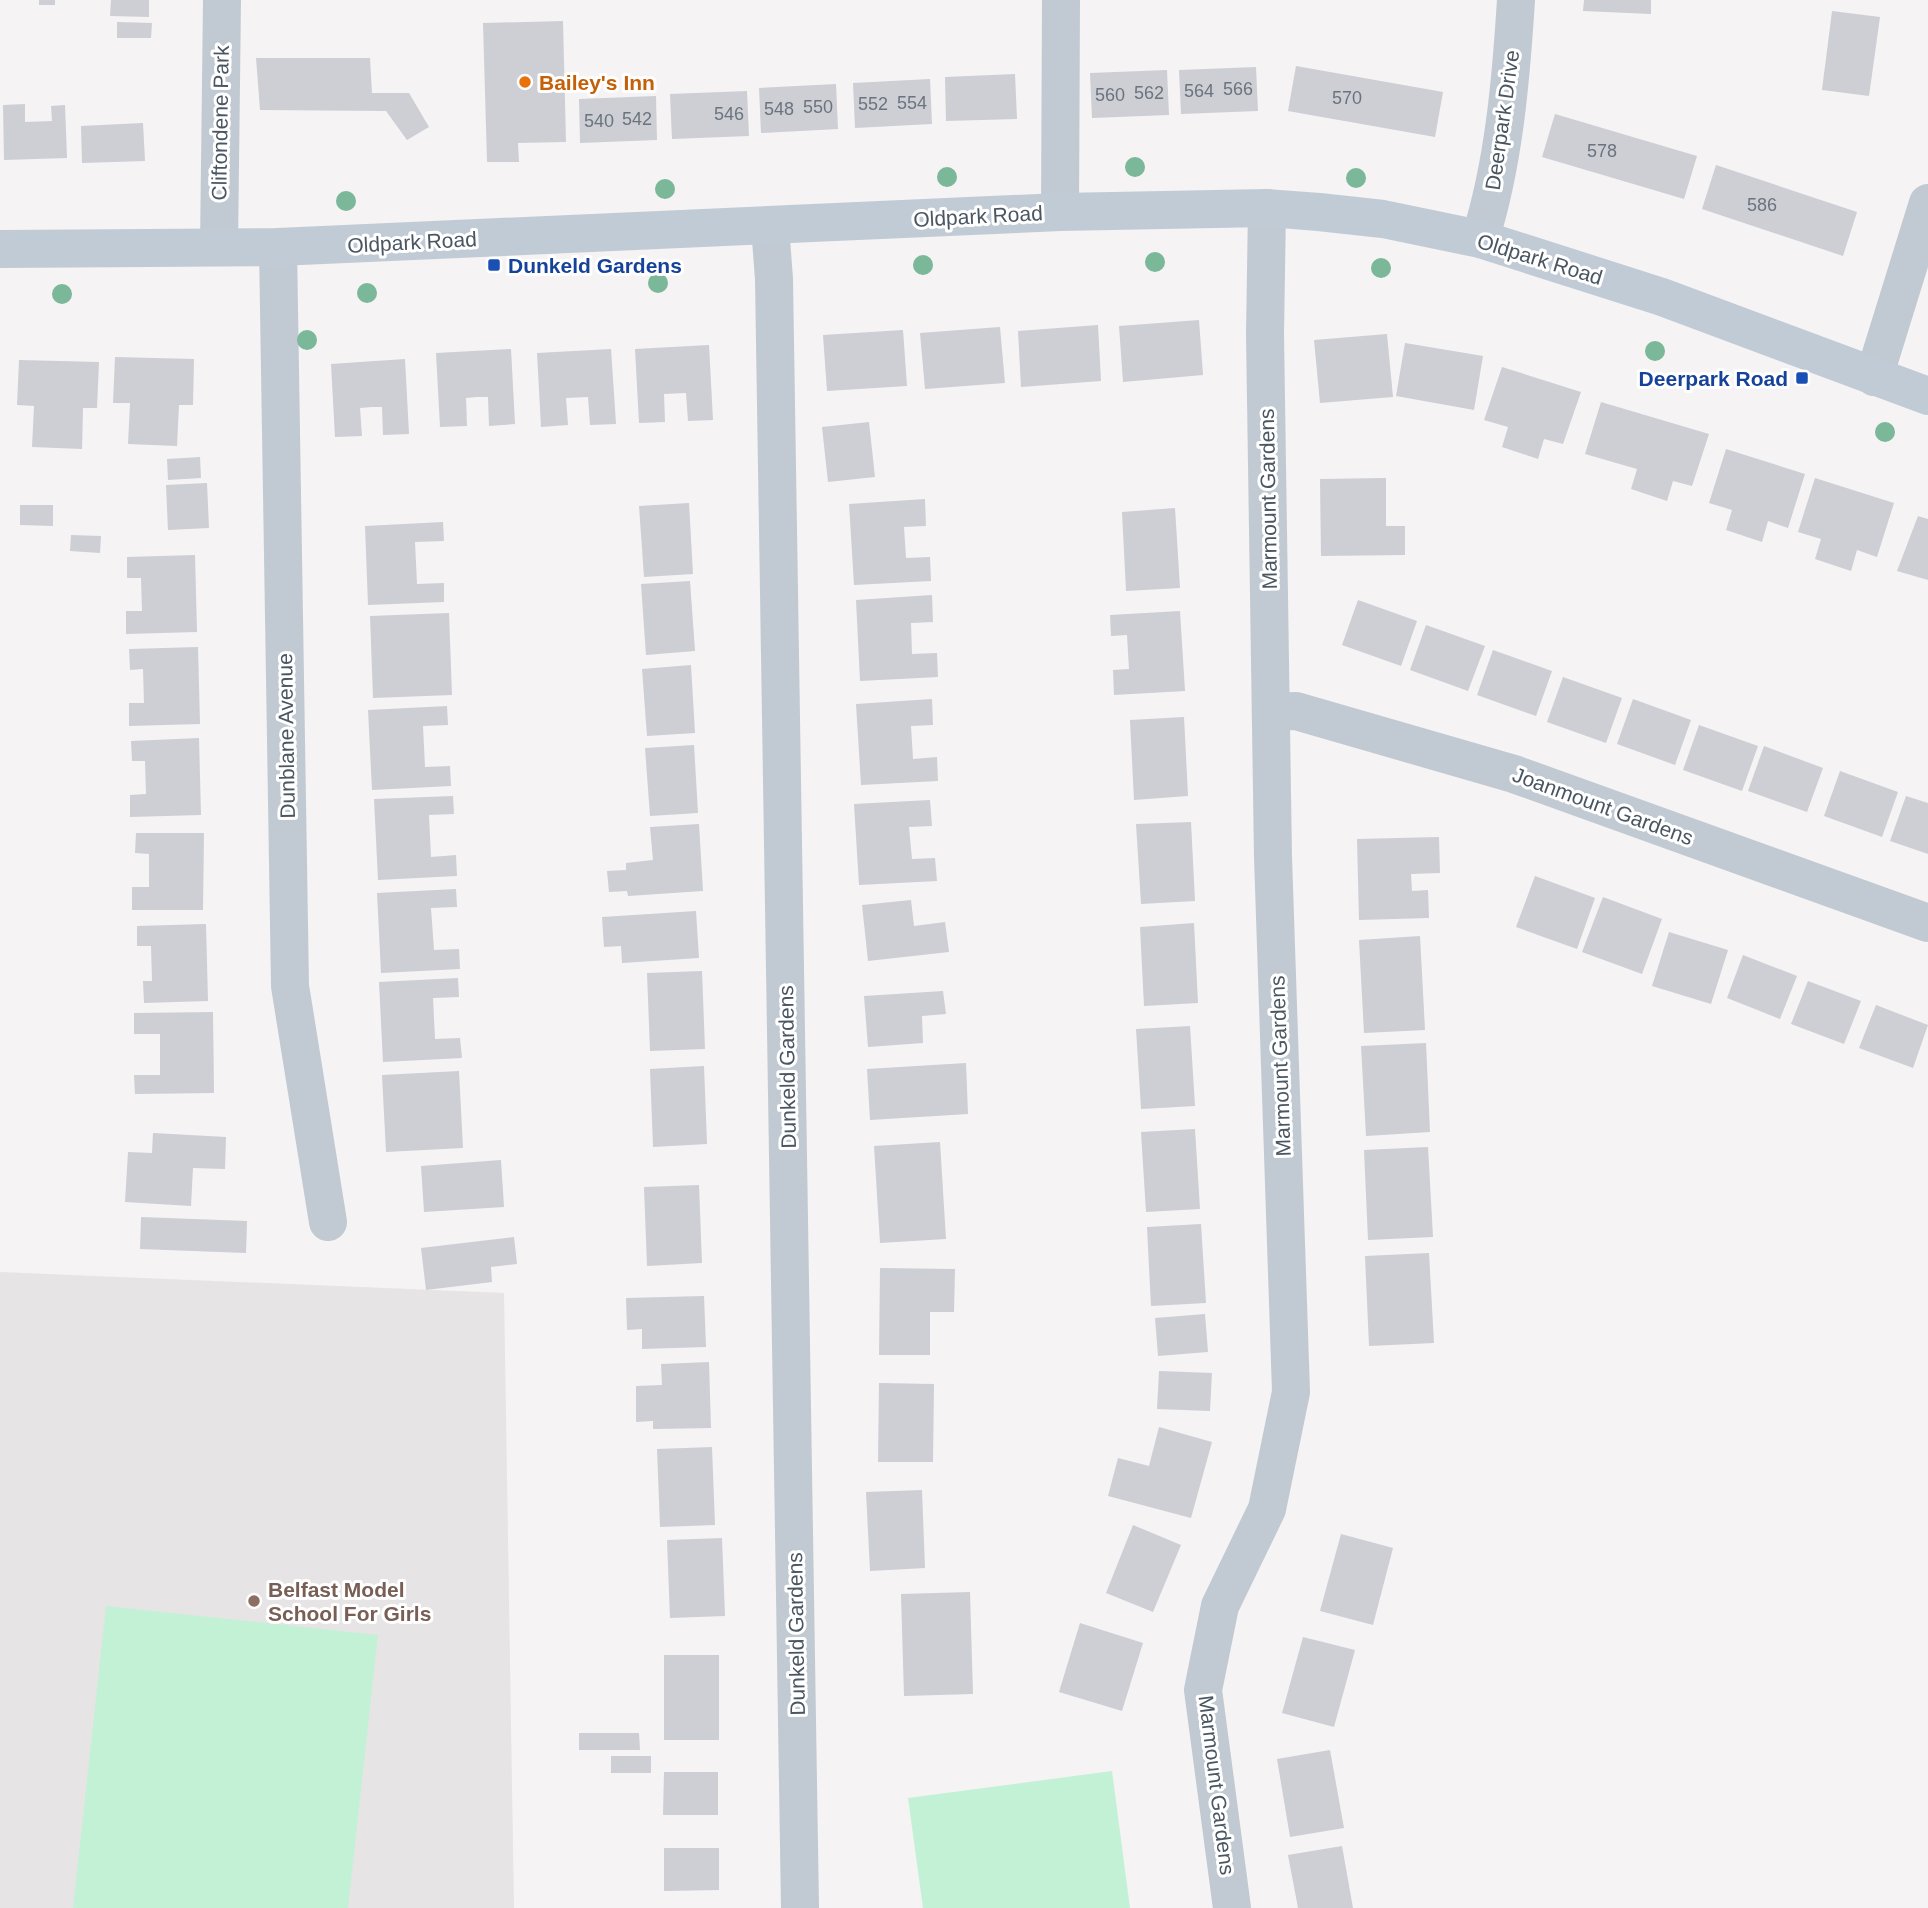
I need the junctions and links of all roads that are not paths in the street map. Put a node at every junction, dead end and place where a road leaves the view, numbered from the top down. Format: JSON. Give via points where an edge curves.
{"nodes":[{"id":1,"x":222,"y":0,"type":"edge"},
{"id":2,"x":1060,"y":0,"type":"edge"},
{"id":3,"x":1517,"y":0,"type":"edge"},
{"id":4,"x":1928,"y":203,"type":"edge"},
{"id":5,"x":1267,"y":208,"type":"junction"},
{"id":6,"x":1060,"y":212,"type":"junction"},
{"id":7,"x":770,"y":226,"type":"junction"},
{"id":8,"x":1480,"y":239,"type":"junction"},
{"id":9,"x":219,"y":247,"type":"junction"},
{"id":10,"x":278,"y":247,"type":"junction"},
{"id":11,"x":0,"y":249,"type":"edge"},
{"id":12,"x":1874,"y":377,"type":"junction"},
{"id":13,"x":1928,"y":396,"type":"edge"},
{"id":14,"x":1271,"y":712,"type":"junction"},
{"id":15,"x":1928,"y":923,"type":"edge"},
{"id":16,"x":328,"y":1222,"type":"dead end"},
{"id":17,"x":800,"y":1908,"type":"edge"},
{"id":18,"x":1232,"y":1908,"type":"edge"}],
"edges":[{"from":1,"to":9,"type":"street","name":"Cliftondene Park"},
{"from":2,"to":6,"type":"street"},
{"from":3,"to":8,"type":"street","name":"Deerpark Drive","via":[[1512,65],[1490,207]]},
{"from":4,"to":12,"type":"street"},
{"from":5,"to":6,"type":"main road","name":"Oldpark Road"},
{"from":5,"to":8,"type":"main road","name":"Oldpark Road","via":[[1383,219]]},
{"from":5,"to":14,"type":"street","name":"Marmount Gardens"},
{"from":6,"to":7,"type":"main road","name":"Oldpark Road"},
{"from":7,"to":10,"type":"main road","name":"Oldpark Road"},
{"from":7,"to":17,"type":"street","name":"Dunkeld Gardens"},
{"from":8,"to":12,"type":"main road","name":"Oldpark Road","via":[[1662,297]]},
{"from":9,"to":10,"type":"main road","name":"Oldpark Road"},
{"from":9,"to":11,"type":"main road","name":"Oldpark Road"},
{"from":10,"to":16,"type":"street","name":"Dunblane Avenue","via":[[290,986]]},
{"from":12,"to":13,"type":"main road","name":"Oldpark Road"},
{"from":14,"to":15,"type":"street","name":"Joanmount Gardens","via":[[1296,711],[1514,774]]},
{"from":14,"to":18,"type":"street","name":"Marmount Gardens","via":[[1291,1392],[1268,1509],[1220,1606],[1203,1690]]}]}
